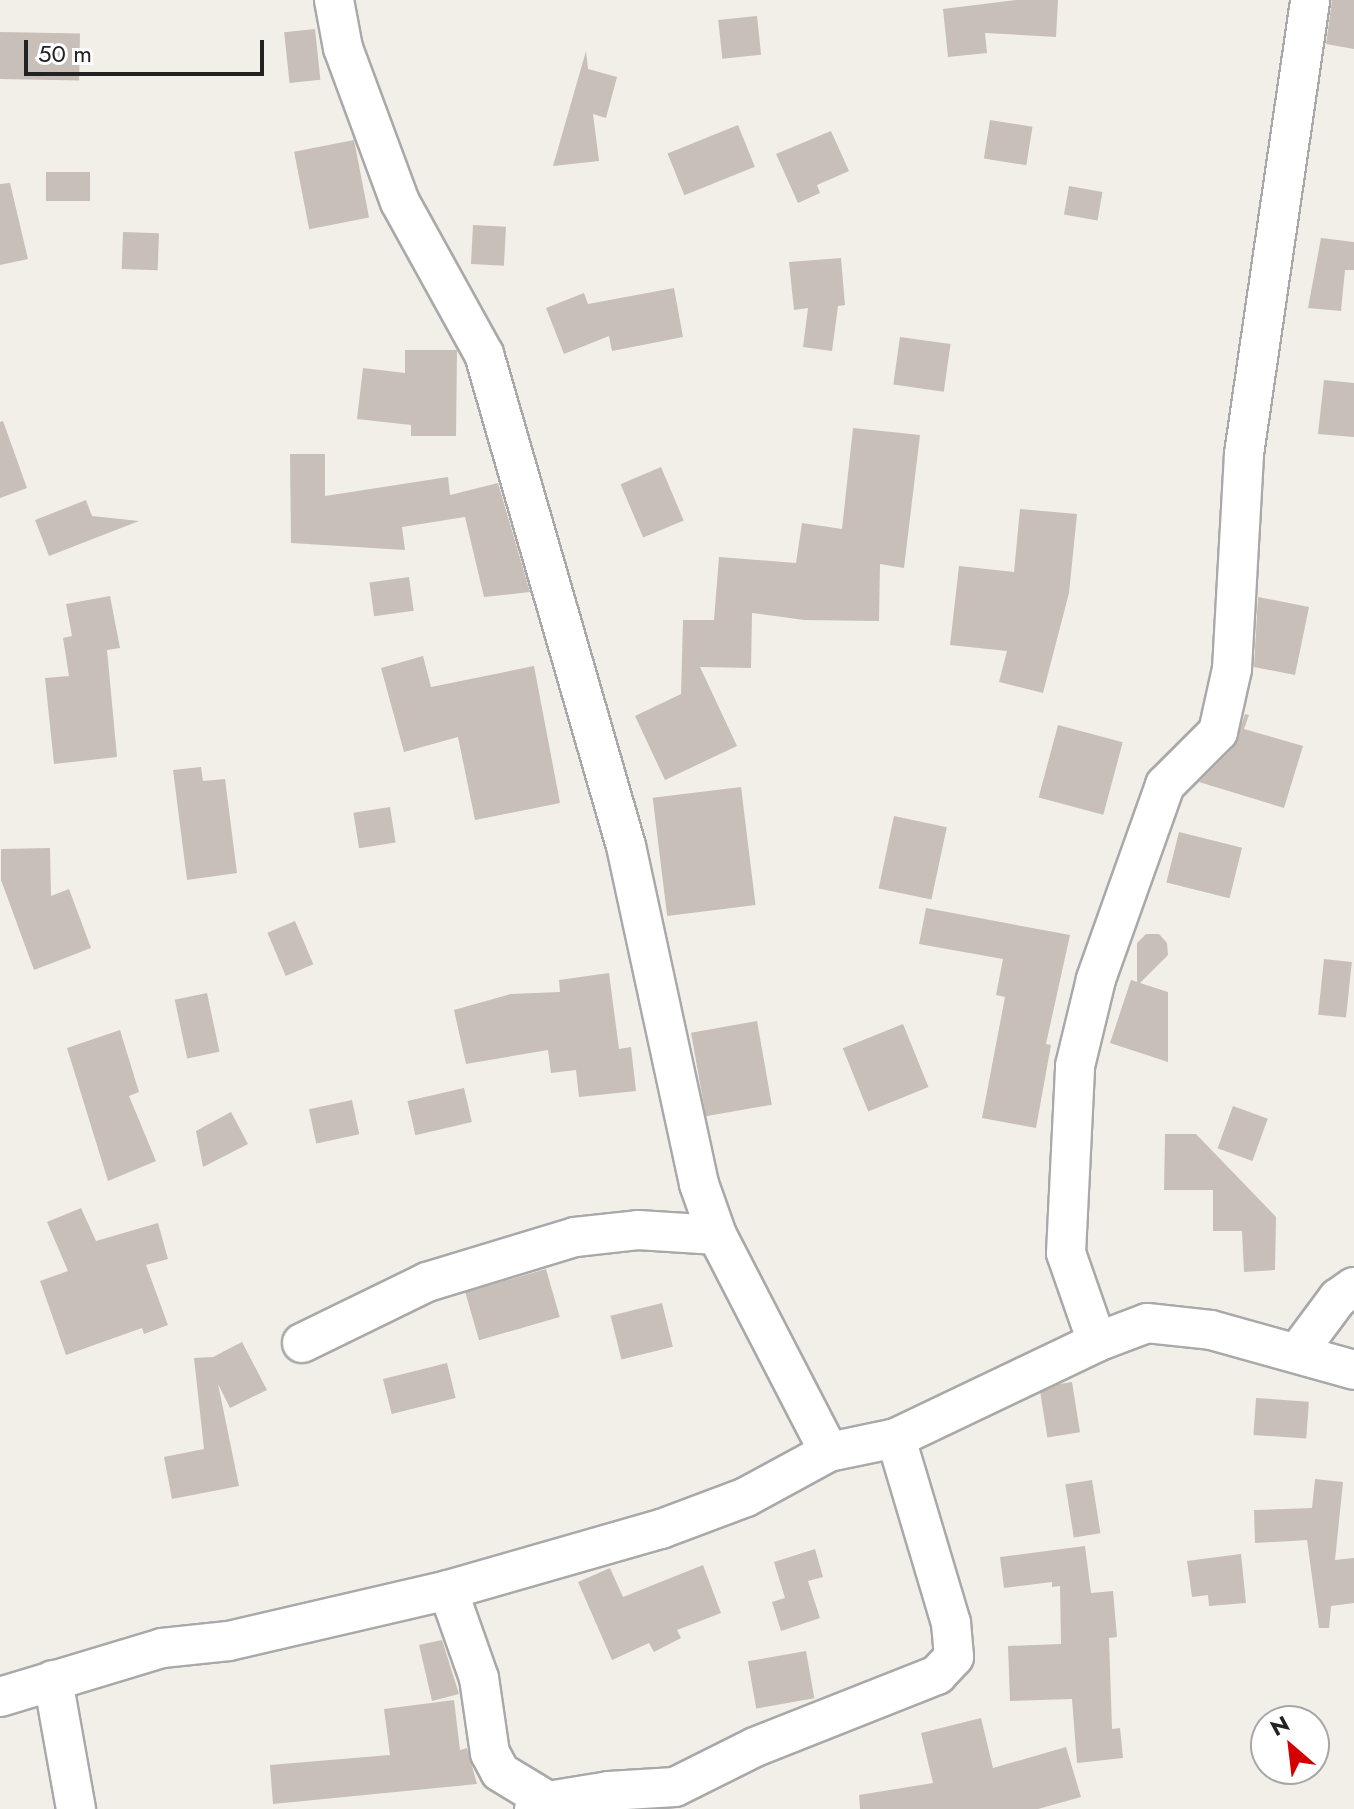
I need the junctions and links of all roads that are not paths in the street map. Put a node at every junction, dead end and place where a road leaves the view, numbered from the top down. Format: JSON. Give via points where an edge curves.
{"nodes":[{"id":1,"x":334,"y":0,"type":"edge"},
{"id":2,"x":1310,"y":0,"type":"edge"},
{"id":3,"x":717,"y":1235,"type":"junction"},
{"id":4,"x":1354,"y":1287,"type":"edge"},
{"id":5,"x":1097,"y":1342,"type":"junction"},
{"id":6,"x":302,"y":1343,"type":"dead end"},
{"id":7,"x":1297,"y":1353,"type":"junction"},
{"id":8,"x":1354,"y":1370,"type":"edge"},
{"id":9,"x":896,"y":1438,"type":"junction"},
{"id":10,"x":829,"y":1452,"type":"junction"},
{"id":11,"x":448,"y":1590,"type":"junction"},
{"id":12,"x":53,"y":1680,"type":"junction"},
{"id":13,"x":0,"y":1697,"type":"edge"},
{"id":14,"x":541,"y":1805,"type":"edge"},
{"id":15,"x":76,"y":1809,"type":"edge"}],
"edges":[{"from":1,"to":3,"type":"street","via":[[343,48],[400,202],[484,354],[626,846],[685,1133]]},
{"from":2,"to":5,"type":"street","via":[[1244,454],[1232,669],[1218,732],[1165,785],[1100,965],[1075,1066],[1066,1253]]},
{"from":3,"to":6,"type":"street","via":[[638,1230],[575,1237],[427,1282]]},
{"from":3,"to":10,"type":"street"},
{"from":4,"to":7,"type":"street","via":[[1338,1298]]},
{"from":5,"to":7,"type":"street","via":[[1147,1323],[1179,1325]]},
{"from":5,"to":9,"type":"street"},
{"from":7,"to":8,"type":"street"},
{"from":9,"to":10,"type":"street"},
{"from":9,"to":14,"type":"street","via":[[951,1623],[954,1657],[937,1675],[755,1747],[675,1787]]},
{"from":10,"to":11,"type":"street","via":[[746,1497],[661,1529]]},
{"from":11,"to":12,"type":"street","via":[[229,1641],[162,1648]]},
{"from":11,"to":14,"type":"street","via":[[479,1678],[490,1753],[500,1772]]},
{"from":12,"to":13,"type":"street"},
{"from":12,"to":15,"type":"street"}]}
